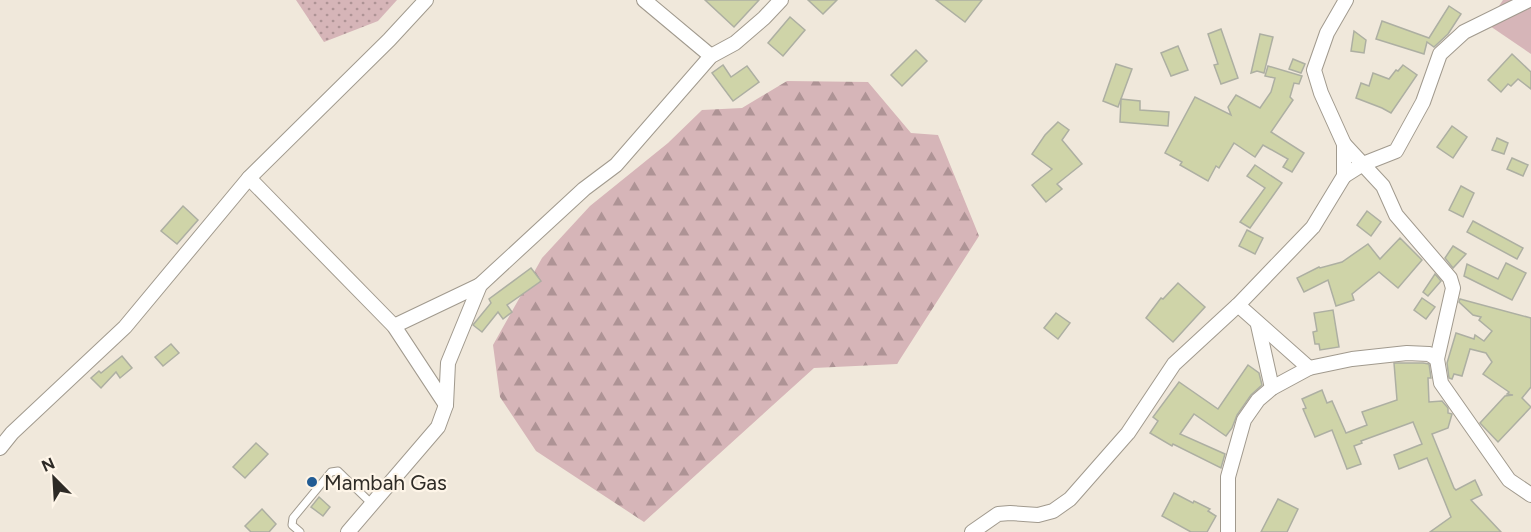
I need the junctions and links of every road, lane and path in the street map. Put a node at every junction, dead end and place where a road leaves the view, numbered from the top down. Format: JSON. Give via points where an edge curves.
{"nodes":[{"id":1,"x":426,"y":0,"type":"edge"},
{"id":2,"x":644,"y":0,"type":"edge"},
{"id":3,"x":781,"y":0,"type":"edge"},
{"id":4,"x":1346,"y":0,"type":"edge"},
{"id":5,"x":1529,"y":0,"type":"edge"},
{"id":6,"x":711,"y":56,"type":"junction"},
{"id":7,"x":1344,"y":144,"type":"junction"},
{"id":8,"x":1363,"y":164,"type":"junction"},
{"id":9,"x":1344,"y":177,"type":"junction"},
{"id":10,"x":249,"y":178,"type":"junction"},
{"id":11,"x":480,"y":285,"type":"junction"},
{"id":12,"x":1238,"y":305,"type":"junction"},
{"id":13,"x":1258,"y":325,"type":"junction"},
{"id":14,"x":394,"y":326,"type":"junction"},
{"id":15,"x":1437,"y":359,"type":"junction"},
{"id":16,"x":1309,"y":369,"type":"junction"},
{"id":17,"x":1272,"y":388,"type":"junction"},
{"id":18,"x":446,"y":405,"type":"junction"},
{"id":19,"x":0,"y":448,"type":"edge"},
{"id":20,"x":1531,"y":495,"type":"edge"},
{"id":21,"x":372,"y":504,"type":"junction"},
{"id":22,"x":300,"y":532,"type":"edge"},
{"id":23,"x":348,"y":532,"type":"edge"},
{"id":24,"x":972,"y":532,"type":"edge"},
{"id":25,"x":1228,"y":532,"type":"edge"}],
"edges":[{"from":1,"to":10,"type":"street"},
{"from":2,"to":6,"type":"street"},
{"from":3,"to":6,"type":"street","via":[[735,43]]},
{"from":4,"to":7,"type":"street","via":[[1327,33],[1314,70]]},
{"from":5,"to":8,"type":"street","via":[[1464,32],[1440,54],[1423,102],[1396,151]]},
{"from":6,"to":11,"type":"street","via":[[616,165],[584,189]]},
{"from":7,"to":8,"type":"street"},
{"from":7,"to":9,"type":"street"},
{"from":8,"to":9,"type":"street"},
{"from":8,"to":15,"type":"street","via":[[1383,186],[1396,215],[1450,278],[1453,288]]},
{"from":9,"to":12,"type":"street","via":[[1313,227]]},
{"from":10,"to":14,"type":"street"},
{"from":10,"to":19,"type":"street","via":[[125,327]]},
{"from":11,"to":14,"type":"street"},
{"from":11,"to":18,"type":"street","via":[[448,363]]},
{"from":12,"to":13,"type":"street"},
{"from":12,"to":24,"type":"street","via":[[1174,364],[1128,433],[1070,499],[1053,511],[1038,515],[998,514]]},
{"from":13,"to":16,"type":"street"},
{"from":13,"to":17,"type":"street"},
{"from":14,"to":18,"type":"street"},
{"from":15,"to":16,"type":"street","via":[[1429,354],[1407,353]]},
{"from":15,"to":20,"type":"street","via":[[1441,383],[1509,480]]},
{"from":16,"to":17,"type":"street"},
{"from":17,"to":25,"type":"street","via":[[1244,420],[1228,477]]},
{"from":18,"to":21,"type":"street","via":[[438,427]]},
{"from":21,"to":22,"type":"lane","via":[[338,471],[331,472],[293,518],[292,525]]},
{"from":21,"to":23,"type":"street"}]}
